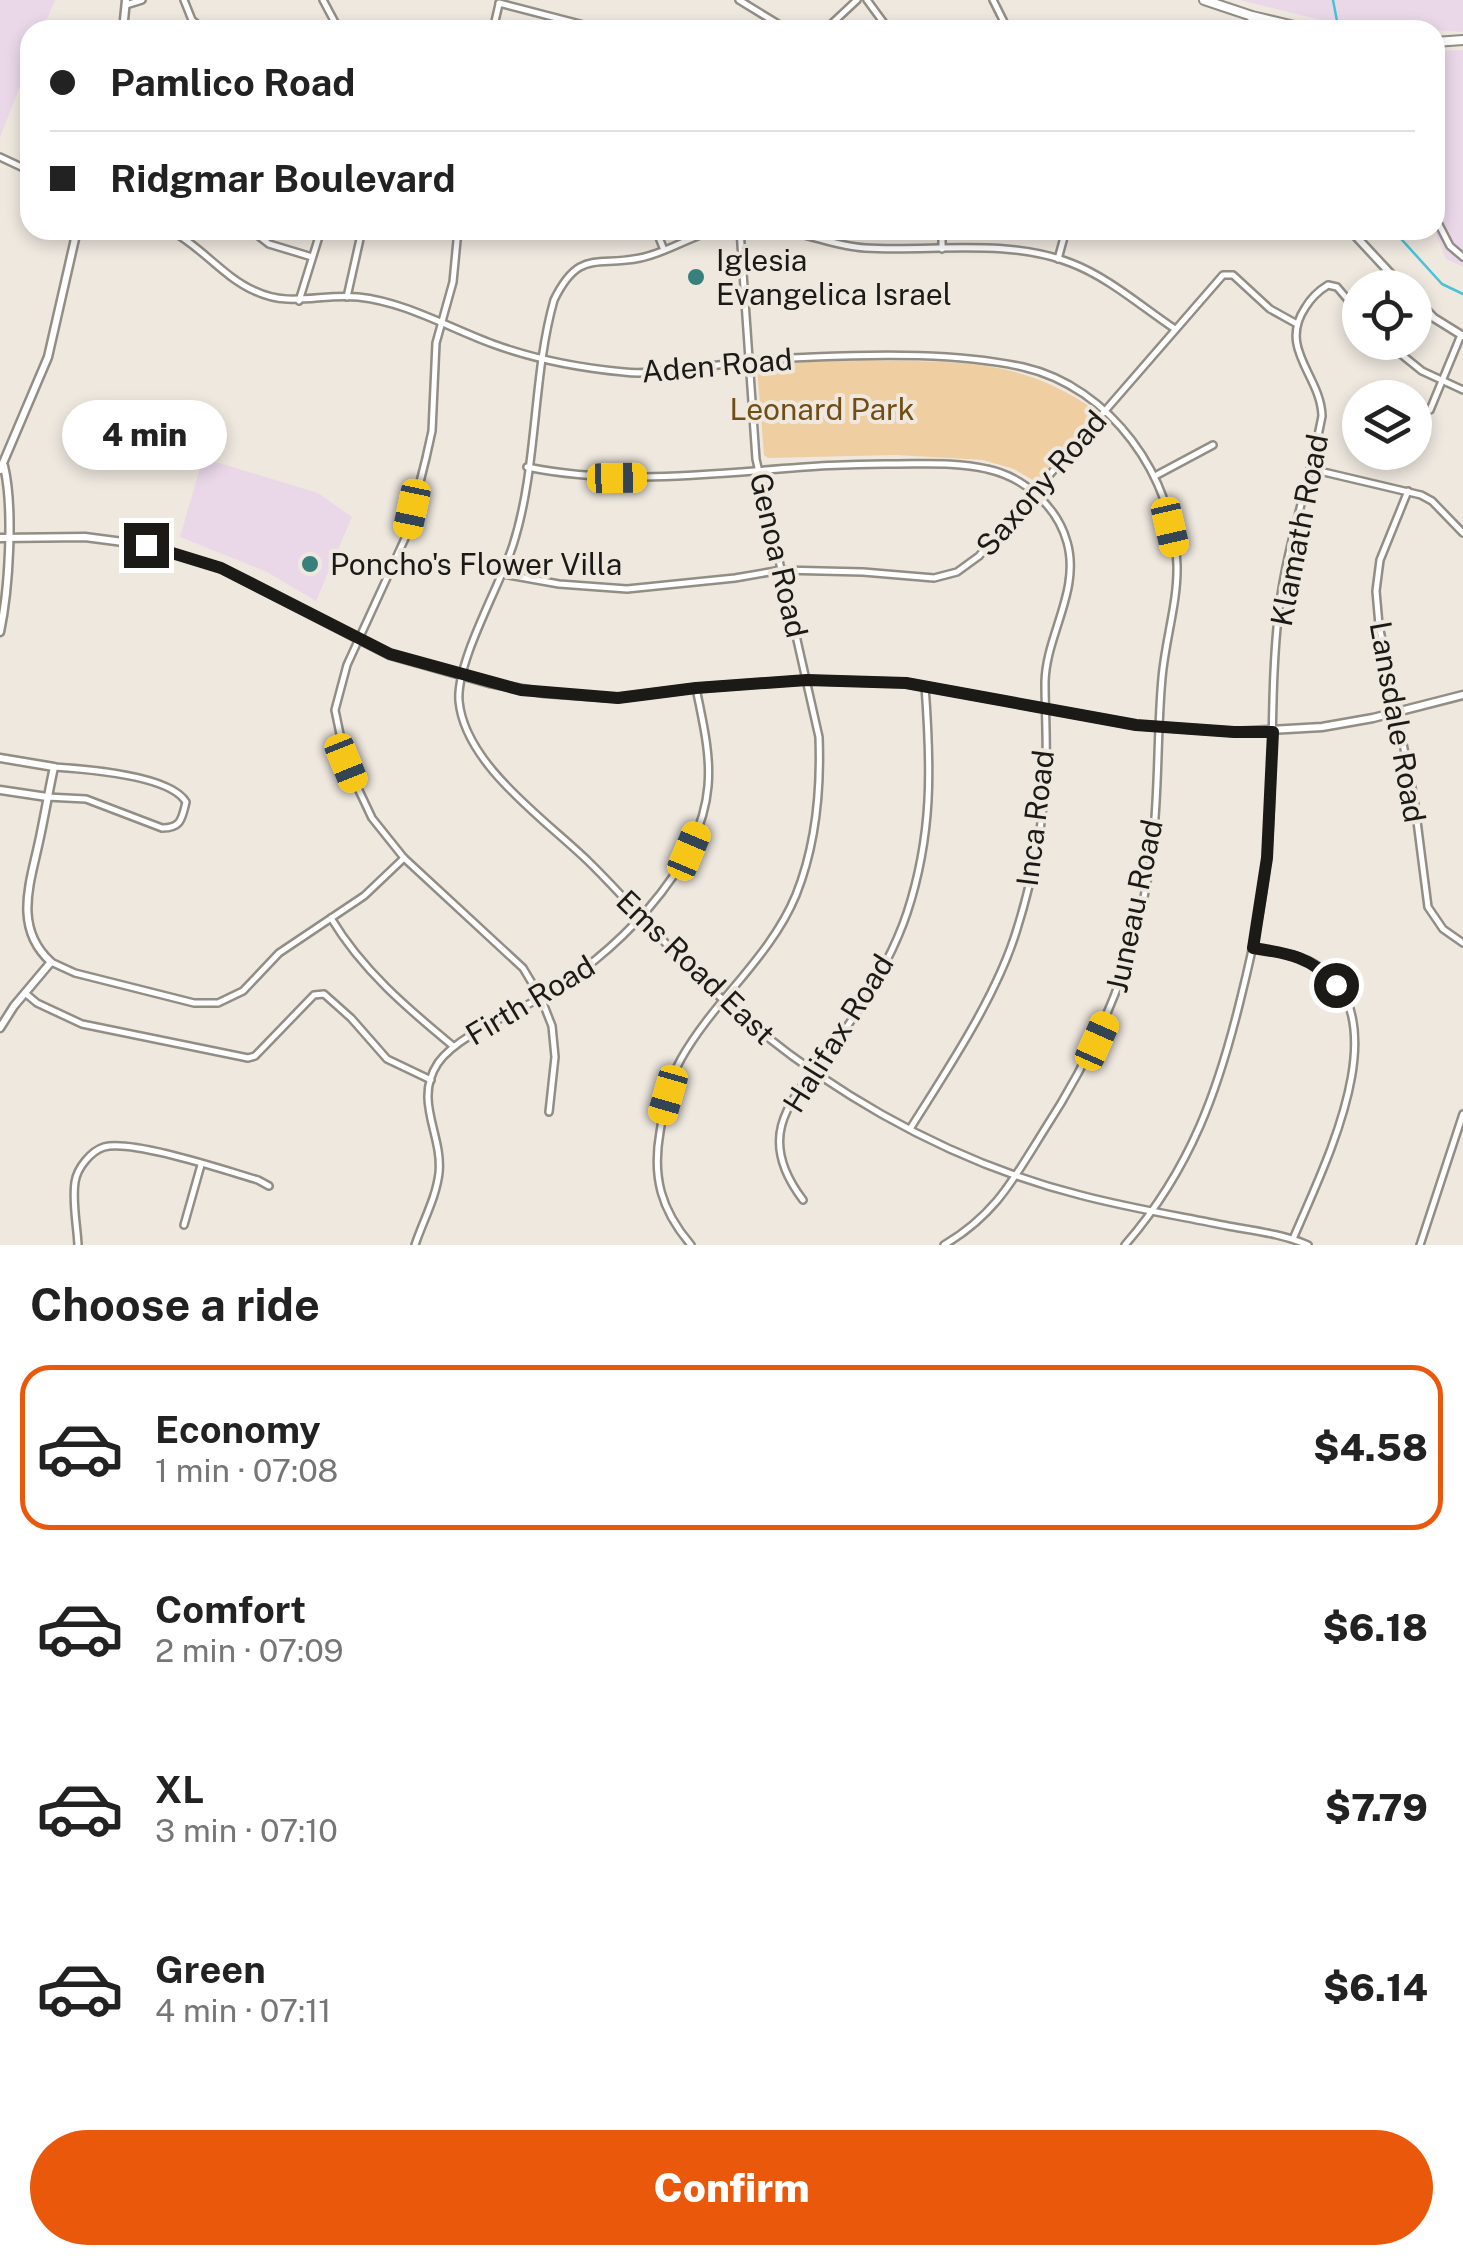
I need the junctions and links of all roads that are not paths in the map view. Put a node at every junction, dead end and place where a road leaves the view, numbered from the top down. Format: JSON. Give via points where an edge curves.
{"nodes":[{"id":1,"x":142,"y":0,"type":"edge"},
{"id":2,"x":739,"y":0,"type":"edge"},
{"id":3,"x":857,"y":0,"type":"edge"},
{"id":4,"x":1204,"y":0,"type":"edge"},
{"id":5,"x":500,"y":2,"type":"edge"},
{"id":6,"x":125,"y":3,"type":"edge"},
{"id":7,"x":1252,"y":16,"type":"junction"},
{"id":8,"x":566,"y":20,"type":"edge"},
{"id":9,"x":772,"y":20,"type":"edge"},
{"id":10,"x":836,"y":20,"type":"edge"},
{"id":11,"x":1251,"y":20,"type":"edge"},
{"id":12,"x":1269,"y":20,"type":"edge"},
{"id":13,"x":1445,"y":236,"type":"edge"},
{"id":14,"x":75,"y":240,"type":"edge"},
{"id":15,"x":190,"y":240,"type":"edge"},
{"id":16,"x":263,"y":240,"type":"edge"},
{"id":17,"x":318,"y":240,"type":"edge"},
{"id":18,"x":360,"y":240,"type":"edge"},
{"id":19,"x":457,"y":240,"type":"edge"},
{"id":20,"x":660,"y":240,"type":"edge"},
{"id":21,"x":690,"y":240,"type":"edge"},
{"id":22,"x":741,"y":240,"type":"edge"},
{"id":23,"x":826,"y":240,"type":"edge"},
{"id":24,"x":942,"y":240,"type":"edge"},
{"id":25,"x":1063,"y":240,"type":"edge"},
{"id":26,"x":1359,"y":240,"type":"edge"},
{"id":27,"x":942,"y":249,"type":"junction"},
{"id":28,"x":664,"y":250,"type":"junction"},
{"id":29,"x":312,"y":257,"type":"junction"},
{"id":30,"x":1463,"y":258,"type":"edge"},
{"id":31,"x":1058,"y":259,"type":"junction"},
{"id":32,"x":1387,"y":270,"type":"edge"},
{"id":33,"x":1342,"y":295,"type":"edge"},
{"id":34,"x":348,"y":298,"type":"junction"},
{"id":35,"x":299,"y":301,"type":"junction"},
{"id":36,"x":1432,"y":316,"type":"edge"},
{"id":37,"x":442,"y":323,"type":"junction"},
{"id":38,"x":1297,"y":324,"type":"junction"},
{"id":39,"x":1175,"y":329,"type":"junction"},
{"id":40,"x":1462,"y":336,"type":"edge"},
{"id":41,"x":544,"y":358,"type":"junction"},
{"id":42,"x":1407,"y":360,"type":"edge"},
{"id":43,"x":750,"y":362,"type":"junction"},
{"id":44,"x":1442,"y":381,"type":"junction"},
{"id":45,"x":1463,"y":390,"type":"edge"},
{"id":46,"x":1432,"y":405,"type":"edge"},
{"id":47,"x":1104,"y":412,"type":"junction"},
{"id":48,"x":1213,"y":445,"type":"dead end"},
{"id":49,"x":527,"y":467,"type":"junction"},
{"id":50,"x":2,"y":468,"type":"edge"},
{"id":51,"x":758,"y":468,"type":"junction"},
{"id":52,"x":1311,"y":469,"type":"junction"},
{"id":53,"x":1155,"y":476,"type":"junction"},
{"id":54,"x":1408,"y":491,"type":"junction"},
{"id":55,"x":1034,"y":492,"type":"junction"},
{"id":56,"x":1463,"y":533,"type":"edge"},
{"id":57,"x":4,"y":538,"type":"edge"},
{"id":58,"x":781,"y":570,"type":"junction"},
{"id":59,"x":502,"y":574,"type":"junction"},
{"id":60,"x":0,"y":632,"type":"edge"},
{"id":61,"x":360,"y":640,"type":"junction"},
{"id":62,"x":463,"y":676,"type":"junction"},
{"id":63,"x":807,"y":680,"type":"junction"},
{"id":64,"x":925,"y":686,"type":"junction"},
{"id":65,"x":696,"y":688,"type":"junction"},
{"id":66,"x":1463,"y":695,"type":"edge"},
{"id":67,"x":1046,"y":708,"type":"junction"},
{"id":68,"x":1398,"y":712,"type":"junction"},
{"id":69,"x":1160,"y":727,"type":"junction"},
{"id":70,"x":1273,"y":732,"type":"junction"},
{"id":71,"x":0,"y":758,"type":"edge"},
{"id":72,"x":54,"y":766,"type":"junction"},
{"id":73,"x":0,"y":790,"type":"edge"},
{"id":74,"x":47,"y":797,"type":"junction"},
{"id":75,"x":404,"y":858,"type":"junction"},
{"id":76,"x":642,"y":914,"type":"junction"},
{"id":77,"x":331,"y":918,"type":"junction"},
{"id":78,"x":1463,"y":943,"type":"edge"},
{"id":79,"x":1253,"y":948,"type":"junction"},
{"id":80,"x":51,"y":962,"type":"junction"},
{"id":81,"x":25,"y":993,"type":"junction"},
{"id":82,"x":541,"y":998,"type":"junction"},
{"id":83,"x":723,"y":1000,"type":"junction"},
{"id":84,"x":0,"y":1028,"type":"edge"},
{"id":85,"x":453,"y":1046,"type":"junction"},
{"id":86,"x":811,"y":1073,"type":"junction"},
{"id":87,"x":430,"y":1080,"type":"junction"},
{"id":88,"x":549,"y":1112,"type":"dead end"},
{"id":89,"x":1463,"y":1114,"type":"edge"},
{"id":90,"x":910,"y":1129,"type":"junction"},
{"id":91,"x":202,"y":1165,"type":"junction"},
{"id":92,"x":1018,"y":1175,"type":"junction"},
{"id":93,"x":269,"y":1186,"type":"dead end"},
{"id":94,"x":803,"y":1200,"type":"dead end"},
{"id":95,"x":1154,"y":1210,"type":"junction"},
{"id":96,"x":184,"y":1225,"type":"dead end"},
{"id":97,"x":1294,"y":1238,"type":"junction"},
{"id":98,"x":78,"y":1245,"type":"edge"},
{"id":99,"x":415,"y":1245,"type":"edge"},
{"id":100,"x":691,"y":1245,"type":"edge"},
{"id":101,"x":944,"y":1245,"type":"edge"},
{"id":102,"x":1125,"y":1245,"type":"edge"},
{"id":103,"x":1308,"y":1245,"type":"edge"},
{"id":104,"x":1420,"y":1245,"type":"edge"}],
"edges":[{"from":1,"to":6,"type":"street"},
{"from":2,"to":9,"type":"street"},
{"from":3,"to":10,"type":"street"},
{"from":4,"to":7,"type":"main road"},
{"from":5,"to":8,"type":"street"},
{"from":7,"to":11,"type":"street"},
{"from":7,"to":12,"type":"main road"},
{"from":13,"to":30,"type":"street"},
{"from":14,"to":50,"type":"street","via":[[48,357]]},
{"from":15,"to":35,"type":"street","name":"Aden Road","via":[[256,292]]},
{"from":16,"to":29,"type":"street"},
{"from":17,"to":29,"type":"street"},
{"from":18,"to":34,"type":"street"},
{"from":19,"to":37,"type":"street"},
{"from":20,"to":28,"type":"street"},
{"from":21,"to":28,"type":"street"},
{"from":22,"to":43,"type":"street","name":"Genoa Road"},
{"from":23,"to":27,"type":"street"},
{"from":24,"to":27,"type":"street"},
{"from":25,"to":31,"type":"street"},
{"from":26,"to":32,"type":"street"},
{"from":27,"to":31,"type":"street"},
{"from":28,"to":41,"type":"street","via":[[593,260],[575,270],[554,300]]},
{"from":29,"to":35,"type":"street"},
{"from":31,"to":39,"type":"street","via":[[1090,271]]},
{"from":33,"to":38,"type":"street","via":[[1332,285],[1323,287]]},
{"from":34,"to":35,"type":"street","name":"Aden Road"},
{"from":34,"to":37,"type":"street","name":"Aden Road","via":[[393,304]]},
{"from":36,"to":40,"type":"street"},
{"from":37,"to":41,"type":"street","name":"Aden Road"},
{"from":37,"to":61,"type":"street","via":[[433,364],[432,431],[407,534]]},
{"from":38,"to":39,"type":"street","name":"Saxony Road","via":[[1226,274]]},
{"from":38,"to":52,"type":"street","name":"Klamath Road","via":[[1300,363],[1322,400]]},
{"from":39,"to":47,"type":"street","name":"Saxony Road"},
{"from":40,"to":44,"type":"street"},
{"from":41,"to":43,"type":"street","name":"Aden Road","via":[[627,373]]},
{"from":41,"to":49,"type":"street"},
{"from":42,"to":44,"type":"street"},
{"from":43,"to":47,"type":"street","name":"Aden Road","via":[[974,360],[1044,374]]},
{"from":43,"to":51,"type":"street","name":"Genoa Road"},
{"from":44,"to":45,"type":"street"},
{"from":44,"to":46,"type":"street"},
{"from":47,"to":53,"type":"street","name":"Juneau Road","via":[[1136,444]]},
{"from":47,"to":55,"type":"street","name":"Saxony Road"},
{"from":48,"to":53,"type":"street"},
{"from":49,"to":51,"type":"street","via":[[591,478]]},
{"from":49,"to":59,"type":"street"},
{"from":50,"to":57,"type":"street"},
{"from":51,"to":55,"type":"street","via":[[985,468]]},
{"from":51,"to":58,"type":"street","name":"Genoa Road"},
{"from":52,"to":54,"type":"street"},
{"from":52,"to":70,"type":"street","name":"Klamath Road","via":[[1280,599]]},
{"from":53,"to":69,"type":"street","name":"Juneau Road","via":[[1177,564]]},
{"from":54,"to":56,"type":"street","via":[[1432,502]]},
{"from":54,"to":68,"type":"street","name":"Lansdale Road","via":[[1384,546],[1376,591]]},
{"from":55,"to":58,"type":"street","name":"Saxony Road","via":[[970,564],[942,576]]},
{"from":55,"to":67,"type":"street","name":"Inca Road","via":[[1062,527],[1070,555],[1068,590],[1049,652]]},
{"from":57,"to":60,"type":"street"},
{"from":57,"to":61,"type":"street","via":[[146,545],[221,568]]},
{"from":58,"to":59,"type":"street","name":"Saxony Road","via":[[626,589]]},
{"from":58,"to":63,"type":"street","name":"Genoa Road"},
{"from":59,"to":62,"type":"street"},
{"from":61,"to":62,"type":"street"},
{"from":61,"to":75,"type":"street","via":[[336,698],[340,744],[364,805]]},
{"from":62,"to":65,"type":"street","via":[[596,698]]},
{"from":62,"to":76,"type":"street","name":"Ems Road East","via":[[463,720],[486,763]]},
{"from":63,"to":64,"type":"street"},
{"from":63,"to":65,"type":"street"},
{"from":63,"to":83,"type":"street","name":"Genoa Road","via":[[820,760],[814,830],[796,896],[765,950]]},
{"from":64,"to":67,"type":"street"},
{"from":64,"to":86,"type":"street","name":"Halifax Road","via":[[930,803],[912,897],[892,950]]},
{"from":65,"to":76,"type":"street","name":"Firth Road","via":[[709,767],[705,805],[689,851]]},
{"from":66,"to":68,"type":"street"},
{"from":67,"to":69,"type":"street"},
{"from":67,"to":90,"type":"street","name":"Inca Road","via":[[1043,804],[1017,930],[970,1031]]},
{"from":68,"to":70,"type":"street"},
{"from":68,"to":78,"type":"street","name":"Lansdale Road","via":[[1428,907]]},
{"from":69,"to":70,"type":"street"},
{"from":69,"to":92,"type":"street","name":"Juneau Road","via":[[1153,846],[1118,995],[1063,1105]]},
{"from":70,"to":79,"type":"street","name":"Klamath Road","via":[[1267,858]]},
{"from":71,"to":72,"type":"street"},
{"from":72,"to":74,"type":"street"},
{"from":72,"to":74,"type":"street","via":[[143,780],[181,794],[182,822],[162,828],[86,799]]},
{"from":73,"to":74,"type":"street"},
{"from":74,"to":80,"type":"street","via":[[25,901],[31,935]]},
{"from":75,"to":77,"type":"street"},
{"from":75,"to":82,"type":"street","via":[[523,968]]},
{"from":76,"to":82,"type":"street","name":"Firth Road","via":[[598,960]]},
{"from":76,"to":83,"type":"street","name":"Ems Road East"},
{"from":77,"to":80,"type":"street","via":[[280,953],[243,991],[218,1003],[194,1003]]},
{"from":77,"to":85,"type":"street","via":[[360,961]]},
{"from":79,"to":95,"type":"street","name":"Klamath Road","via":[[1206,1117]]},
{"from":79,"to":97,"type":"street","via":[[1291,954],[1323,970],[1348,1001],[1356,1032],[1355,1063],[1336,1128]]},
{"from":80,"to":81,"type":"street"},
{"from":81,"to":84,"type":"street"},
{"from":81,"to":87,"type":"street","via":[[82,1024],[248,1058],[314,995],[324,994],[387,1059]]},
{"from":82,"to":85,"type":"street","name":"Firth Road"},
{"from":82,"to":88,"type":"street","via":[[556,1057]]},
{"from":83,"to":86,"type":"street","name":"Ems Road East"},
{"from":83,"to":100,"type":"street","name":"Genoa Road","via":[[674,1073],[658,1142],[660,1196]]},
{"from":85,"to":87,"type":"street"},
{"from":86,"to":90,"type":"street","name":"Ems Road East"},
{"from":86,"to":94,"type":"street","name":"Halifax Road","via":[[788,1106],[779,1142],[783,1170]]},
{"from":87,"to":99,"type":"street","via":[[426,1099],[440,1168]]},
{"from":89,"to":104,"type":"street"},
{"from":90,"to":92,"type":"street","name":"Ems Road East"},
{"from":91,"to":93,"type":"street"},
{"from":91,"to":96,"type":"street"},
{"from":91,"to":98,"type":"street","via":[[123,1146],[97,1150],[74,1185]]},
{"from":92,"to":95,"type":"street","name":"Ems Road East"},
{"from":92,"to":101,"type":"street","name":"Juneau Road","via":[[976,1225]]},
{"from":95,"to":97,"type":"street","name":"Ems Road East"},
{"from":95,"to":102,"type":"street","name":"Klamath Road"},
{"from":97,"to":103,"type":"street","name":"Ems Road East"}]}
